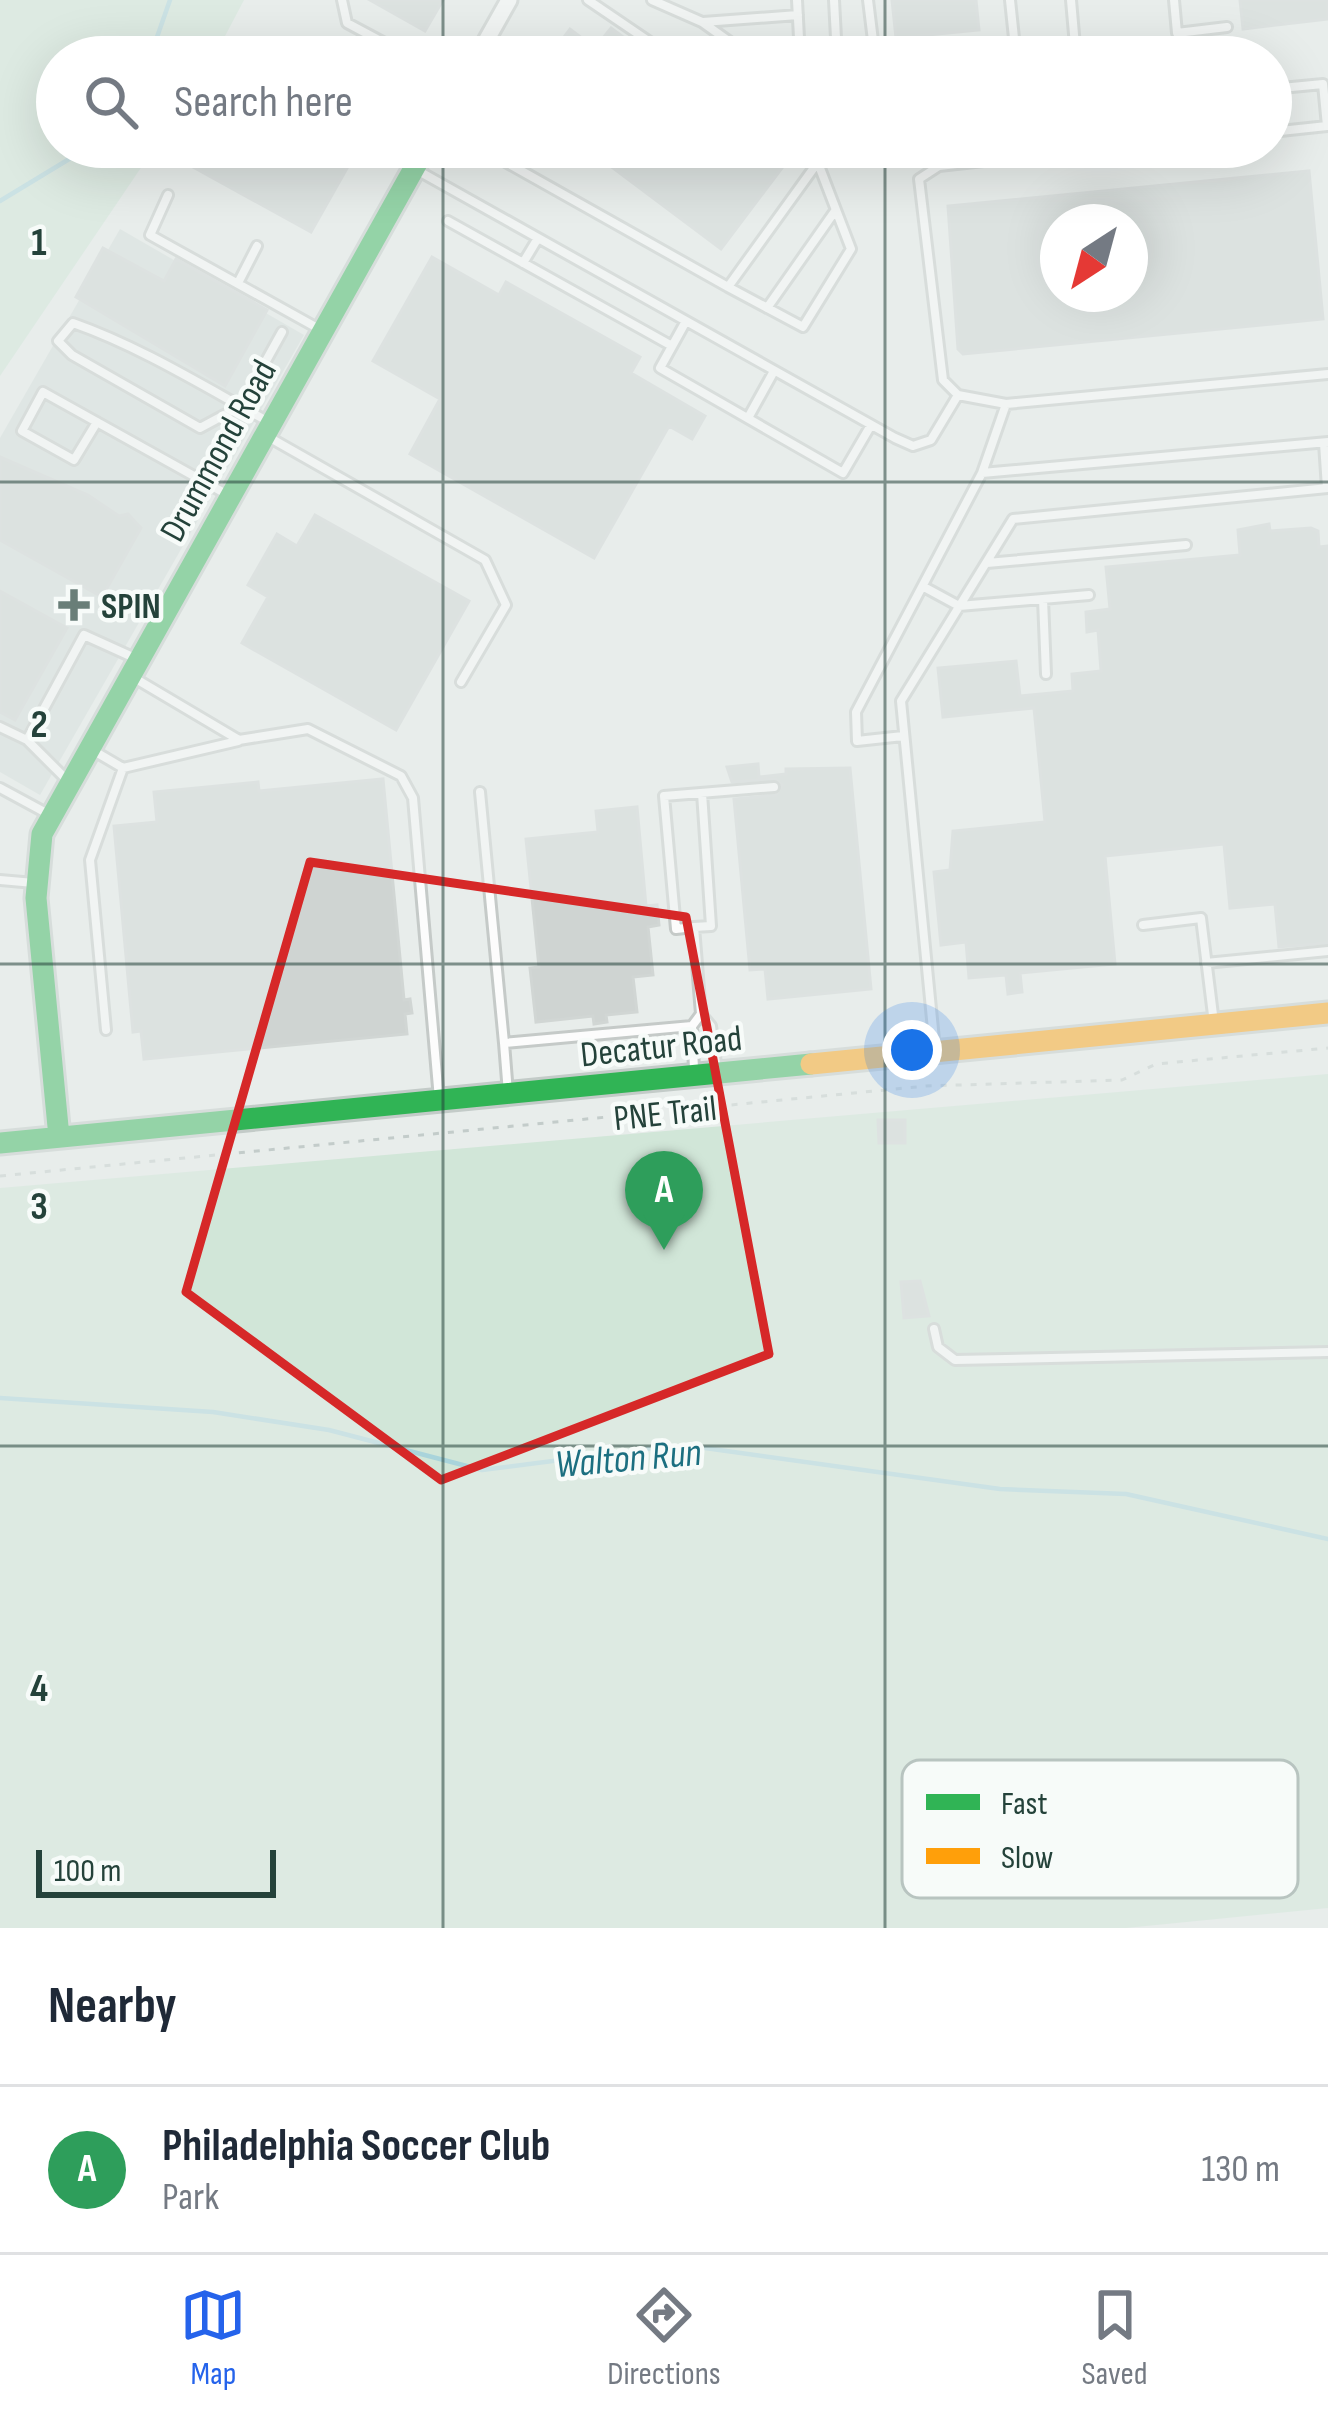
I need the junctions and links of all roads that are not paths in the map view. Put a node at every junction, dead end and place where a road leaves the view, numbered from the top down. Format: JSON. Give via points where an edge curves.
{"nodes":[{"id":1,"x":342,"y":0,"type":"edge"},
{"id":2,"x":509,"y":0,"type":"edge"},
{"id":3,"x":588,"y":0,"type":"edge"},
{"id":4,"x":652,"y":0,"type":"edge"},
{"id":5,"x":797,"y":0,"type":"edge"},
{"id":6,"x":834,"y":0,"type":"edge"},
{"id":7,"x":868,"y":0,"type":"edge"},
{"id":8,"x":1010,"y":0,"type":"edge"},
{"id":9,"x":1071,"y":0,"type":"edge"},
{"id":10,"x":1174,"y":0,"type":"edge"},
{"id":11,"x":798,"y":15,"type":"junction"},
{"id":12,"x":702,"y":22,"type":"junction"},
{"id":13,"x":1227,"y":27,"type":"dead end"},
{"id":14,"x":371,"y":36,"type":"edge"},
{"id":15,"x":489,"y":36,"type":"edge"},
{"id":16,"x":641,"y":36,"type":"edge"},
{"id":17,"x":722,"y":36,"type":"edge"},
{"id":18,"x":799,"y":36,"type":"edge"},
{"id":19,"x":836,"y":36,"type":"edge"},
{"id":20,"x":872,"y":36,"type":"edge"},
{"id":21,"x":1014,"y":36,"type":"edge"},
{"id":22,"x":1074,"y":36,"type":"edge"},
{"id":23,"x":1292,"y":87,"type":"edge"},
{"id":24,"x":1327,"y":126,"type":"edge"},
{"id":25,"x":1292,"y":130,"type":"edge"},
{"id":26,"x":1328,"y":140,"type":"edge"},
{"id":27,"x":414,"y":168,"type":"joint"},
{"id":28,"x":517,"y":168,"type":"edge"},
{"id":29,"x":814,"y":168,"type":"edge"},
{"id":30,"x":820,"y":168,"type":"edge"},
{"id":31,"x":937,"y":168,"type":"edge"},
{"id":32,"x":168,"y":195,"type":"dead end"},
{"id":33,"x":836,"y":210,"type":"junction"},
{"id":34,"x":448,"y":221,"type":"dead end"},
{"id":35,"x":538,"y":238,"type":"junction"},
{"id":36,"x":256,"y":246,"type":"dead end"},
{"id":37,"x":524,"y":263,"type":"junction"},
{"id":38,"x":238,"y":284,"type":"junction"},
{"id":39,"x":728,"y":286,"type":"junction"},
{"id":40,"x":767,"y":308,"type":"junction"},
{"id":41,"x":686,"y":321,"type":"junction"},
{"id":42,"x":322,"y":330,"type":"junction"},
{"id":43,"x":282,"y":332,"type":"dead end"},
{"id":44,"x":672,"y":346,"type":"junction"},
{"id":45,"x":774,"y":370,"type":"junction"},
{"id":46,"x":1328,"y":374,"type":"edge"},
{"id":47,"x":958,"y":395,"type":"junction"},
{"id":48,"x":1006,"y":404,"type":"junction"},
{"id":49,"x":241,"y":406,"type":"junction"},
{"id":50,"x":748,"y":418,"type":"junction"},
{"id":51,"x":97,"y":422,"type":"junction"},
{"id":52,"x":871,"y":425,"type":"junction"},
{"id":53,"x":267,"y":428,"type":"junction"},
{"id":54,"x":1326,"y":442,"type":"edge"},
{"id":55,"x":982,"y":473,"type":"junction"},
{"id":56,"x":1327,"y":488,"type":"edge"},
{"id":57,"x":229,"y":496,"type":"junction"},
{"id":58,"x":1186,"y":545,"type":"dead end"},
{"id":59,"x":986,"y":563,"type":"junction"},
{"id":60,"x":924,"y":587,"type":"junction"},
{"id":61,"x":1089,"y":595,"type":"dead end"},
{"id":62,"x":1043,"y":599,"type":"junction"},
{"id":63,"x":959,"y":606,"type":"junction"},
{"id":64,"x":132,"y":667,"type":"junction"},
{"id":65,"x":1046,"y":674,"type":"dead end"},
{"id":66,"x":461,"y":682,"type":"dead end"},
{"id":67,"x":0,"y":727,"type":"edge"},
{"id":68,"x":903,"y":736,"type":"junction"},
{"id":69,"x":27,"y":740,"type":"junction"},
{"id":70,"x":239,"y":740,"type":"junction"},
{"id":71,"x":87,"y":747,"type":"junction"},
{"id":72,"x":123,"y":768,"type":"junction"},
{"id":73,"x":68,"y":781,"type":"junction"},
{"id":74,"x":774,"y":787,"type":"dead end"},
{"id":75,"x":0,"y":789,"type":"edge"},
{"id":76,"x":480,"y":792,"type":"dead end"},
{"id":77,"x":702,"y":793,"type":"junction"},
{"id":78,"x":50,"y":815,"type":"junction"},
{"id":79,"x":0,"y":880,"type":"edge"},
{"id":80,"x":35,"y":883,"type":"junction"},
{"id":81,"x":1143,"y":925,"type":"dead end"},
{"id":82,"x":694,"y":927,"type":"junction"},
{"id":83,"x":1328,"y":951,"type":"edge"},
{"id":84,"x":1206,"y":963,"type":"junction"},
{"id":85,"x":1328,"y":1013,"type":"edge"},
{"id":86,"x":701,"y":1014,"type":"junction"},
{"id":87,"x":1214,"y":1024,"type":"junction"},
{"id":88,"x":692,"y":1026,"type":"junction"},
{"id":89,"x":106,"y":1030,"type":"dead end"},
{"id":90,"x":505,"y":1043,"type":"junction"},
{"id":91,"x":935,"y":1052,"type":"junction"},
{"id":92,"x":706,"y":1074,"type":"junction"},
{"id":93,"x":508,"y":1094,"type":"junction"},
{"id":94,"x":440,"y":1100,"type":"junction"},
{"id":95,"x":59,"y":1138,"type":"junction"},
{"id":96,"x":0,"y":1143,"type":"edge"},
{"id":97,"x":934,"y":1329,"type":"dead end"},
{"id":98,"x":1328,"y":1352,"type":"edge"}],
"edges":[{"from":1,"to":14,"type":"lane","via":[[347,23]]},
{"from":2,"to":15,"type":"street"},
{"from":3,"to":16,"type":"lane"},
{"from":4,"to":12,"type":"lane"},
{"from":5,"to":11,"type":"lane"},
{"from":6,"to":19,"type":"lane"},
{"from":7,"to":20,"type":"lane"},
{"from":8,"to":21,"type":"lane"},
{"from":9,"to":22,"type":"lane"},
{"from":10,"to":13,"type":"lane","via":[[1177,33]]},
{"from":11,"to":12,"type":"lane"},
{"from":11,"to":18,"type":"lane"},
{"from":12,"to":17,"type":"lane"},
{"from":23,"to":24,"type":"lane","via":[[1323,84]]},
{"from":24,"to":25,"type":"lane"},
{"from":24,"to":26,"type":"lane"},
{"from":27,"to":35,"type":"lane"},
{"from":27,"to":42,"type":"street","name":"Drummond Road"},
{"from":28,"to":39,"type":"lane"},
{"from":29,"to":39,"type":"lane"},
{"from":30,"to":33,"type":"lane"},
{"from":31,"to":47,"type":"lane","via":[[919,179],[943,380]]},
{"from":32,"to":38,"type":"lane","via":[[150,235]]},
{"from":33,"to":40,"type":"lane"},
{"from":33,"to":40,"type":"lane","via":[[851,249],[803,327]]},
{"from":34,"to":37,"type":"lane"},
{"from":35,"to":37,"type":"lane"},
{"from":35,"to":41,"type":"lane"},
{"from":36,"to":38,"type":"lane"},
{"from":37,"to":44,"type":"lane"},
{"from":38,"to":42,"type":"lane"},
{"from":39,"to":40,"type":"lane"},
{"from":41,"to":44,"type":"lane"},
{"from":41,"to":45,"type":"lane"},
{"from":42,"to":53,"type":"street","name":"Drummond Road"},
{"from":43,"to":49,"type":"lane"},
{"from":44,"to":50,"type":"lane","via":[[660,368]]},
{"from":45,"to":50,"type":"lane"},
{"from":45,"to":52,"type":"lane"},
{"from":46,"to":48,"type":"lane"},
{"from":47,"to":48,"type":"lane"},
{"from":47,"to":52,"type":"lane","via":[[931,440],[913,446]]},
{"from":48,"to":55,"type":"lane"},
{"from":49,"to":49,"type":"lane","via":[[73,323],[58,341],[200,428]]},
{"from":49,"to":53,"type":"lane"},
{"from":50,"to":52,"type":"lane","via":[[843,472]]},
{"from":51,"to":51,"type":"lane","via":[[44,392],[22,430],[74,460]]},
{"from":51,"to":57,"type":"lane"},
{"from":53,"to":57,"type":"street","name":"Drummond Road"},
{"from":53,"to":66,"type":"lane","via":[[484,560],[506,605]]},
{"from":54,"to":55,"type":"lane"},
{"from":54,"to":56,"type":"lane"},
{"from":55,"to":60,"type":"lane"},
{"from":56,"to":59,"type":"lane","via":[[1013,519]]},
{"from":57,"to":64,"type":"street","name":"Drummond Road"},
{"from":58,"to":59,"type":"lane"},
{"from":59,"to":63,"type":"lane"},
{"from":60,"to":63,"type":"lane"},
{"from":60,"to":68,"type":"lane","via":[[856,712],[857,741]]},
{"from":61,"to":62,"type":"lane"},
{"from":62,"to":63,"type":"lane"},
{"from":62,"to":65,"type":"lane"},
{"from":63,"to":68,"type":"lane","via":[[901,701]]},
{"from":64,"to":69,"type":"lane","via":[[84,635]]},
{"from":64,"to":70,"type":"lane"},
{"from":64,"to":71,"type":"street","name":"Drummond Road"},
{"from":67,"to":69,"type":"lane"},
{"from":68,"to":91,"type":"lane"},
{"from":69,"to":73,"type":"lane"},
{"from":70,"to":72,"type":"lane"},
{"from":70,"to":94,"type":"lane","via":[[308,728],[400,776],[413,798]]},
{"from":71,"to":72,"type":"lane"},
{"from":71,"to":73,"type":"street","name":"Drummond Road"},
{"from":72,"to":89,"type":"lane","via":[[89,860]]},
{"from":73,"to":78,"type":"street","name":"Drummond Road"},
{"from":74,"to":77,"type":"lane"},
{"from":75,"to":78,"type":"lane"},
{"from":76,"to":90,"type":"lane"},
{"from":77,"to":82,"type":"lane","via":[[712,926]]},
{"from":77,"to":82,"type":"lane","via":[[664,796],[676,929]]},
{"from":78,"to":80,"type":"street","name":"Drummond Road"},
{"from":79,"to":80,"type":"lane"},
{"from":80,"to":95,"type":"street","name":"Drummond Road"},
{"from":81,"to":84,"type":"lane","via":[[1201,918]]},
{"from":82,"to":86,"type":"lane"},
{"from":83,"to":84,"type":"lane"},
{"from":84,"to":87,"type":"lane"},
{"from":85,"to":87,"type":"street","name":"Decatur Road"},
{"from":86,"to":88,"type":"lane"},
{"from":86,"to":92,"type":"lane","via":[[711,1026]]},
{"from":87,"to":91,"type":"street","name":"Decatur Road"},
{"from":88,"to":90,"type":"lane"},
{"from":88,"to":92,"type":"lane"},
{"from":90,"to":93,"type":"lane"},
{"from":91,"to":92,"type":"street","name":"Decatur Road"},
{"from":92,"to":93,"type":"street","name":"Decatur Road"},
{"from":93,"to":94,"type":"street","name":"Decatur Road"},
{"from":94,"to":95,"type":"street","name":"Decatur Road"},
{"from":95,"to":96,"type":"street","name":"Decatur Road"},
{"from":97,"to":98,"type":"lane","via":[[938,1347],[955,1360]]}]}
